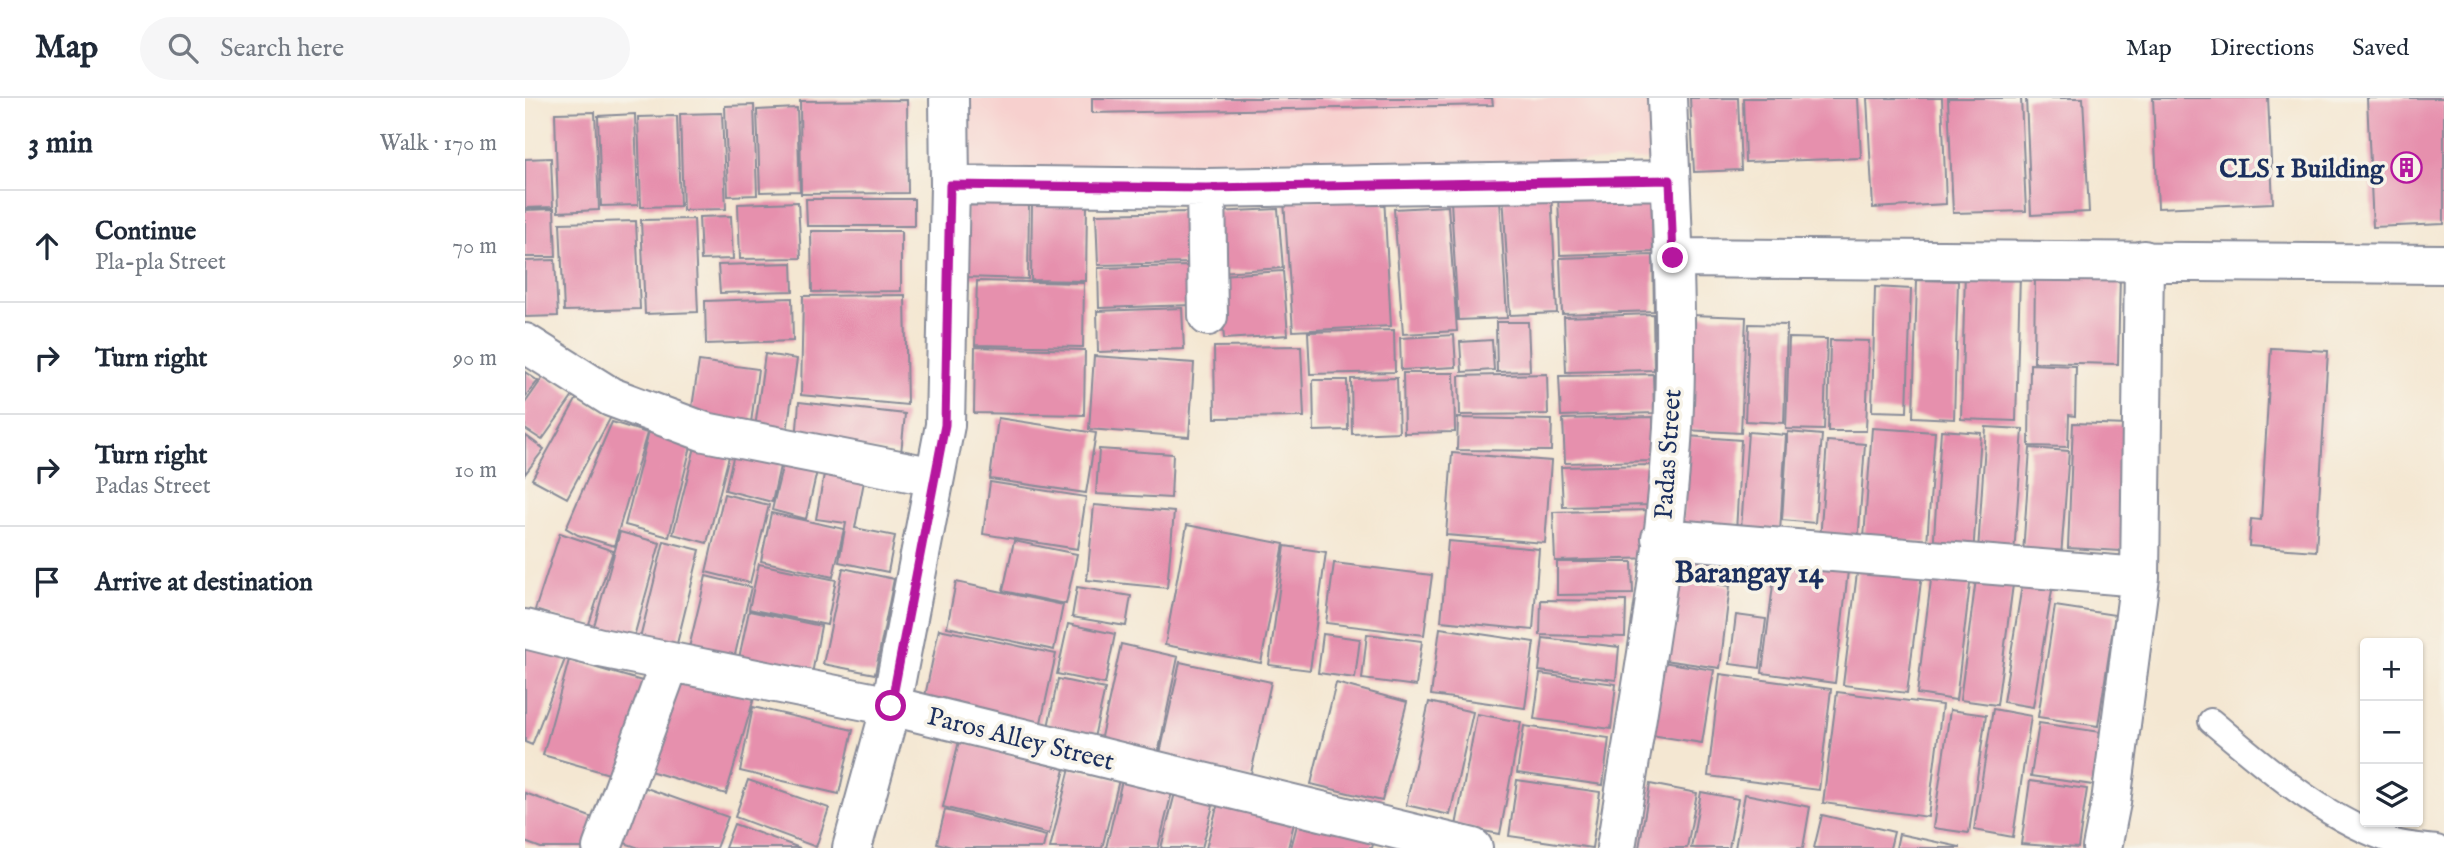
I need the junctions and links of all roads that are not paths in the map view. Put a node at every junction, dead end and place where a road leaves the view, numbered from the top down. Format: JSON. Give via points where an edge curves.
{"nodes":[{"id":1,"x":949,"y":98,"type":"edge"},
{"id":2,"x":1667,"y":98,"type":"edge"},
{"id":3,"x":1670,"y":180,"type":"junction"},
{"id":4,"x":950,"y":185,"type":"junction"},
{"id":5,"x":1206,"y":188,"type":"junction"},
{"id":6,"x":1673,"y":258,"type":"junction"},
{"id":7,"x":2144,"y":260,"type":"junction"},
{"id":8,"x":2444,"y":264,"type":"edge"},
{"id":9,"x":1207,"y":316,"type":"dead end"},
{"id":10,"x":525,"y":343,"type":"edge"},
{"id":11,"x":935,"y":477,"type":"junction"},
{"id":12,"x":1661,"y":538,"type":"junction"},
{"id":13,"x":2140,"y":577,"type":"junction"},
{"id":14,"x":525,"y":629,"type":"edge"},
{"id":15,"x":670,"y":662,"type":"junction"},
{"id":16,"x":891,"y":706,"type":"junction"},
{"id":17,"x":2211,"y":721,"type":"dead end"},
{"id":18,"x":602,"y":848,"type":"edge"},
{"id":19,"x":852,"y":848,"type":"edge"},
{"id":20,"x":1473,"y":848,"type":"edge"},
{"id":21,"x":1616,"y":848,"type":"edge"},
{"id":22,"x":2102,"y":848,"type":"edge"},
{"id":23,"x":2437,"y":848,"type":"edge"}],
"edges":[{"from":1,"to":4,"type":"street"},
{"from":2,"to":3,"type":"street","name":"Padas Street"},
{"from":3,"to":5,"type":"street"},
{"from":3,"to":6,"type":"street","name":"Padas Street"},
{"from":4,"to":5,"type":"street"},
{"from":4,"to":11,"type":"street","via":[[945,425]]},
{"from":5,"to":9,"type":"street"},
{"from":6,"to":7,"type":"street"},
{"from":6,"to":12,"type":"street","name":"Padas Street","via":[[1673,427]]},
{"from":7,"to":8,"type":"street"},
{"from":7,"to":13,"type":"street"},
{"from":10,"to":11,"type":"street","via":[[611,397],[705,432]]},
{"from":11,"to":16,"type":"street"},
{"from":12,"to":13,"type":"street"},
{"from":12,"to":21,"type":"street","name":"Padas Street"},
{"from":13,"to":22,"type":"street"},
{"from":14,"to":15,"type":"street","name":"Paros Alley Street"},
{"from":15,"to":16,"type":"street","name":"Paros Alley Street"},
{"from":15,"to":18,"type":"street"},
{"from":16,"to":19,"type":"street"},
{"from":16,"to":20,"type":"street","name":"Paros Alley Street"},
{"from":17,"to":23,"type":"lane","via":[[2340,818],[2395,842]]}]}
